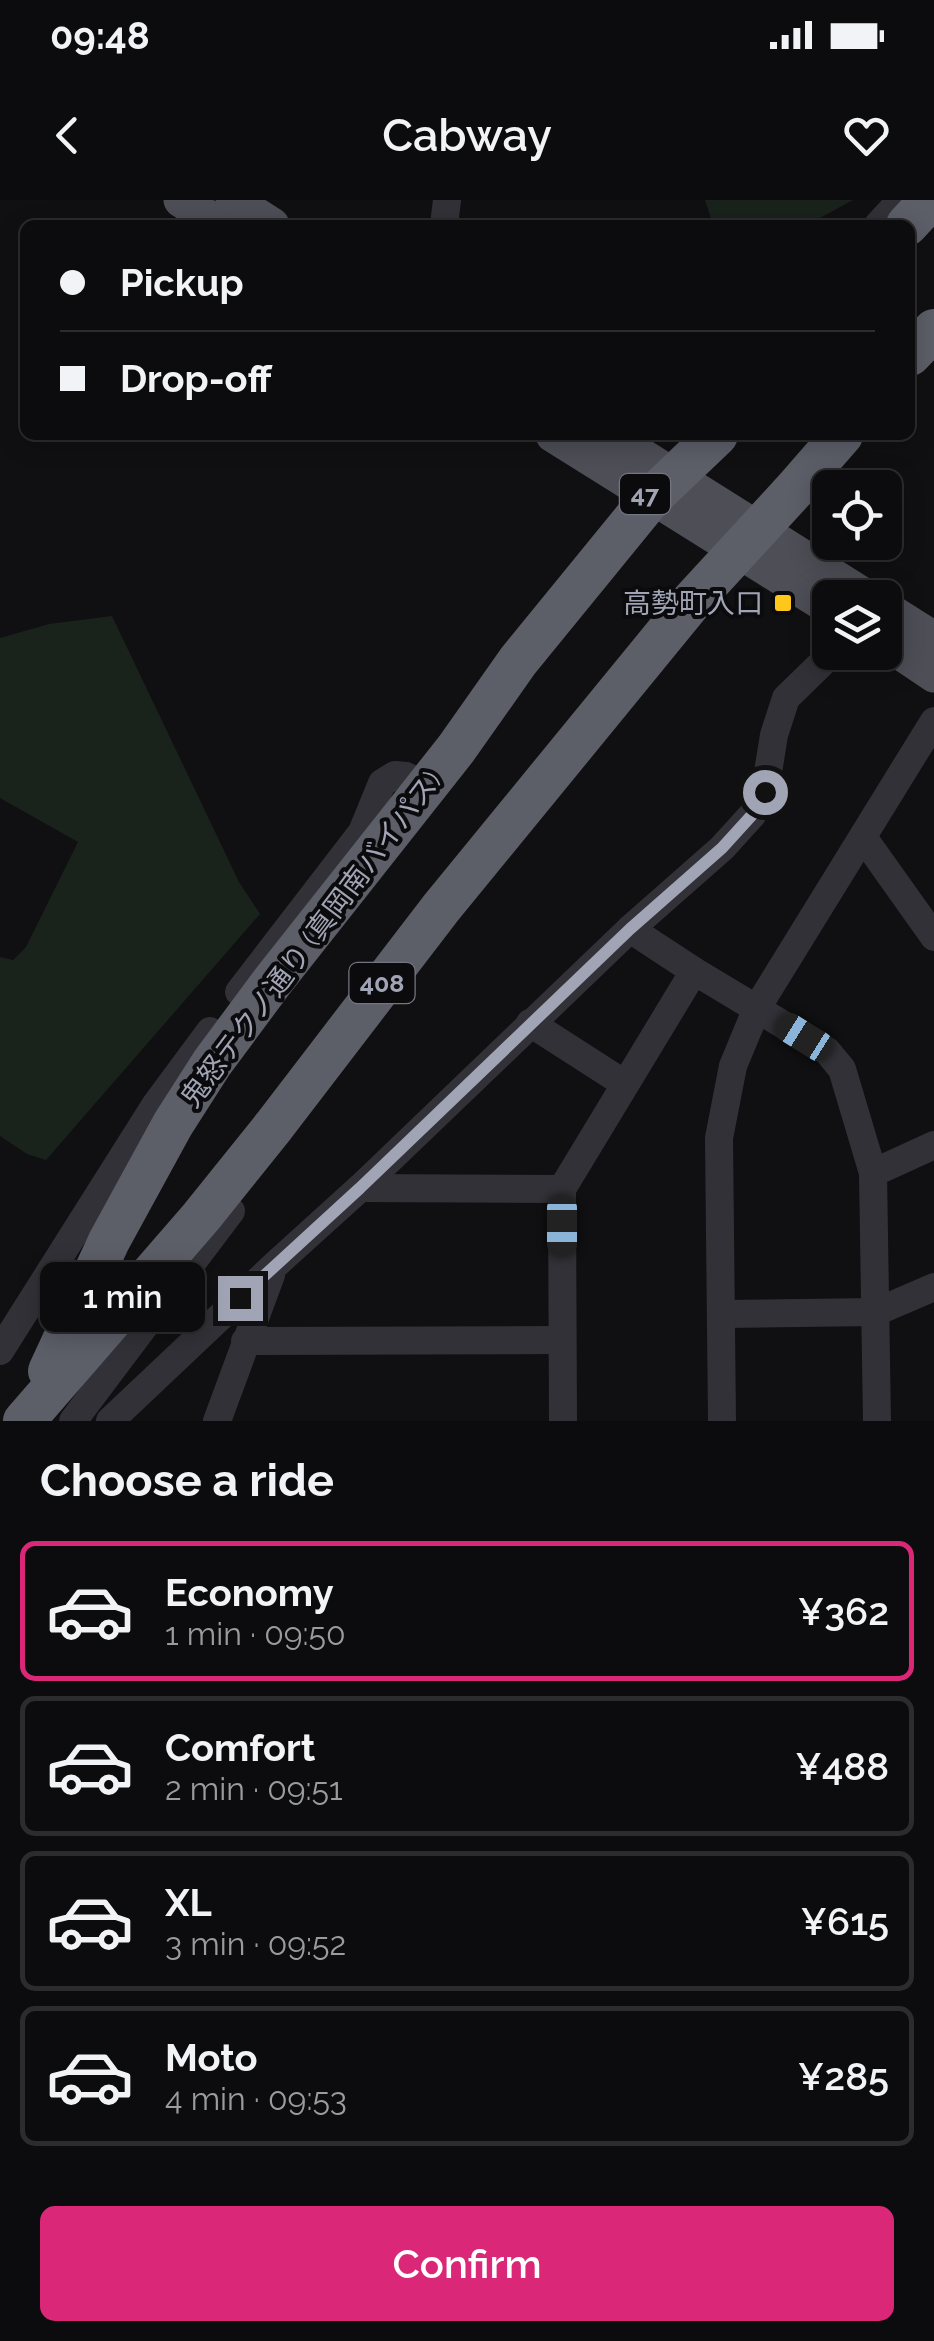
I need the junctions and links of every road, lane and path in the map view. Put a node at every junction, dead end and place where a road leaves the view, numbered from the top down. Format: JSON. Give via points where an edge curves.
{"nodes":[{"id":1,"x":181,"y":200,"type":"edge"},
{"id":2,"x":233,"y":200,"type":"edge"},
{"id":3,"x":902,"y":200,"type":"edge"},
{"id":4,"x":930,"y":200,"type":"edge"},
{"id":5,"x":212,"y":220,"type":"edge"},
{"id":6,"x":264,"y":220,"type":"edge"},
{"id":7,"x":883,"y":220,"type":"edge"},
{"id":8,"x":912,"y":220,"type":"edge"},
{"id":9,"x":934,"y":330,"type":"edge"},
{"id":10,"x":915,"y":351,"type":"edge"},
{"id":11,"x":563,"y":440,"type":"edge"},
{"id":12,"x":614,"y":440,"type":"edge"},
{"id":13,"x":711,"y":440,"type":"edge"},
{"id":14,"x":838,"y":440,"type":"edge"},
{"id":15,"x":662,"y":487,"type":"junction"},
{"id":16,"x":749,"y":540,"type":"junction"},
{"id":17,"x":831,"y":580,"type":"edge"},
{"id":18,"x":812,"y":593,"type":"edge"},
{"id":19,"x":902,"y":619,"type":"edge"},
{"id":20,"x":934,"y":640,"type":"edge"},
{"id":21,"x":902,"y":653,"type":"edge"},
{"id":22,"x":815,"y":670,"type":"edge"},
{"id":23,"x":934,"y":675,"type":"edge"},
{"id":24,"x":934,"y":721,"type":"edge"},
{"id":25,"x":424,"y":790,"type":"junction"},
{"id":26,"x":863,"y":836,"type":"junction"},
{"id":27,"x":630,"y":929,"type":"junction"},
{"id":28,"x":934,"y":937,"type":"edge"},
{"id":29,"x":694,"y":971,"type":"junction"},
{"id":30,"x":757,"y":1008,"type":"junction"},
{"id":31,"x":530,"y":1024,"type":"junction"},
{"id":32,"x":370,"y":1032,"type":"dead end"},
{"id":33,"x":625,"y":1084,"type":"junction"},
{"id":34,"x":934,"y":1145,"type":"edge"},
{"id":35,"x":873,"y":1173,"type":"junction"},
{"id":36,"x":360,"y":1188,"type":"junction"},
{"id":37,"x":562,"y":1189,"type":"junction"},
{"id":38,"x":275,"y":1265,"type":"junction"},
{"id":39,"x":934,"y":1287,"type":"edge"},
{"id":40,"x":876,"y":1312,"type":"junction"},
{"id":41,"x":721,"y":1314,"type":"junction"},
{"id":42,"x":562,"y":1340,"type":"junction"},
{"id":43,"x":245,"y":1341,"type":"junction"},
{"id":44,"x":0,"y":1351,"type":"edge"},
{"id":45,"x":26,"y":1419,"type":"edge"},
{"id":46,"x":73,"y":1421,"type":"edge"},
{"id":47,"x":110,"y":1421,"type":"edge"},
{"id":48,"x":216,"y":1421,"type":"edge"},
{"id":49,"x":562,"y":1421,"type":"edge"},
{"id":50,"x":722,"y":1421,"type":"edge"},
{"id":51,"x":877,"y":1421,"type":"edge"}],
"edges":[{"from":1,"to":5,"type":"main road"},
{"from":2,"to":6,"type":"main road"},
{"from":3,"to":7,"type":"street"},
{"from":4,"to":8,"type":"highway"},
{"from":9,"to":10,"type":"highway"},
{"from":11,"to":15,"type":"main road","number":"47"},
{"from":12,"to":15,"type":"main road","number":"47"},
{"from":13,"to":15,"type":"highway","number":"408"},
{"from":14,"to":16,"type":"highway","number":"408"},
{"from":15,"to":16,"type":"main road","number":"47"},
{"from":15,"to":25,"type":"highway","name":"鬼怒テクノ通り (真岡南バイパス)","number":"408","via":[[518,661]]},
{"from":16,"to":17,"type":"main road","number":"47"},
{"from":16,"to":18,"type":"main road","number":"47"},
{"from":16,"to":45,"type":"highway","name":"鬼怒テクノ通り (真岡南バイパス)","number":"408","via":[[441,908],[201,1216]]},
{"from":19,"to":20,"type":"main road"},
{"from":21,"to":23,"type":"main road"},
{"from":22,"to":27,"type":"street","via":[[786,698],[765,792],[752,815]]},
{"from":24,"to":26,"type":"street"},
{"from":25,"to":44,"type":"street","via":[[406,776],[382,784],[362,832],[156,1104]]},
{"from":25,"to":45,"type":"highway","name":"鬼怒テクノ通り (真岡南バイパス)","number":"408","via":[[262,996],[173,1124],[109,1240]]},
{"from":26,"to":28,"type":"street"},
{"from":26,"to":30,"type":"street"},
{"from":27,"to":29,"type":"street"},
{"from":27,"to":31,"type":"street"},
{"from":29,"to":30,"type":"street"},
{"from":29,"to":33,"type":"street"},
{"from":30,"to":35,"type":"street","via":[[827,1051],[842,1069]]},
{"from":30,"to":41,"type":"street","via":[[733,1066],[719,1138]]},
{"from":31,"to":33,"type":"street"},
{"from":31,"to":36,"type":"street"},
{"from":32,"to":46,"type":"street"},
{"from":33,"to":37,"type":"street"},
{"from":34,"to":35,"type":"street"},
{"from":35,"to":40,"type":"street"},
{"from":36,"to":37,"type":"street"},
{"from":36,"to":38,"type":"street"},
{"from":37,"to":42,"type":"street"},
{"from":38,"to":43,"type":"street"},
{"from":38,"to":47,"type":"street"},
{"from":39,"to":40,"type":"street"},
{"from":40,"to":41,"type":"street"},
{"from":40,"to":51,"type":"street"},
{"from":41,"to":50,"type":"street"},
{"from":42,"to":43,"type":"street"},
{"from":42,"to":49,"type":"street"},
{"from":43,"to":48,"type":"street"}]}
